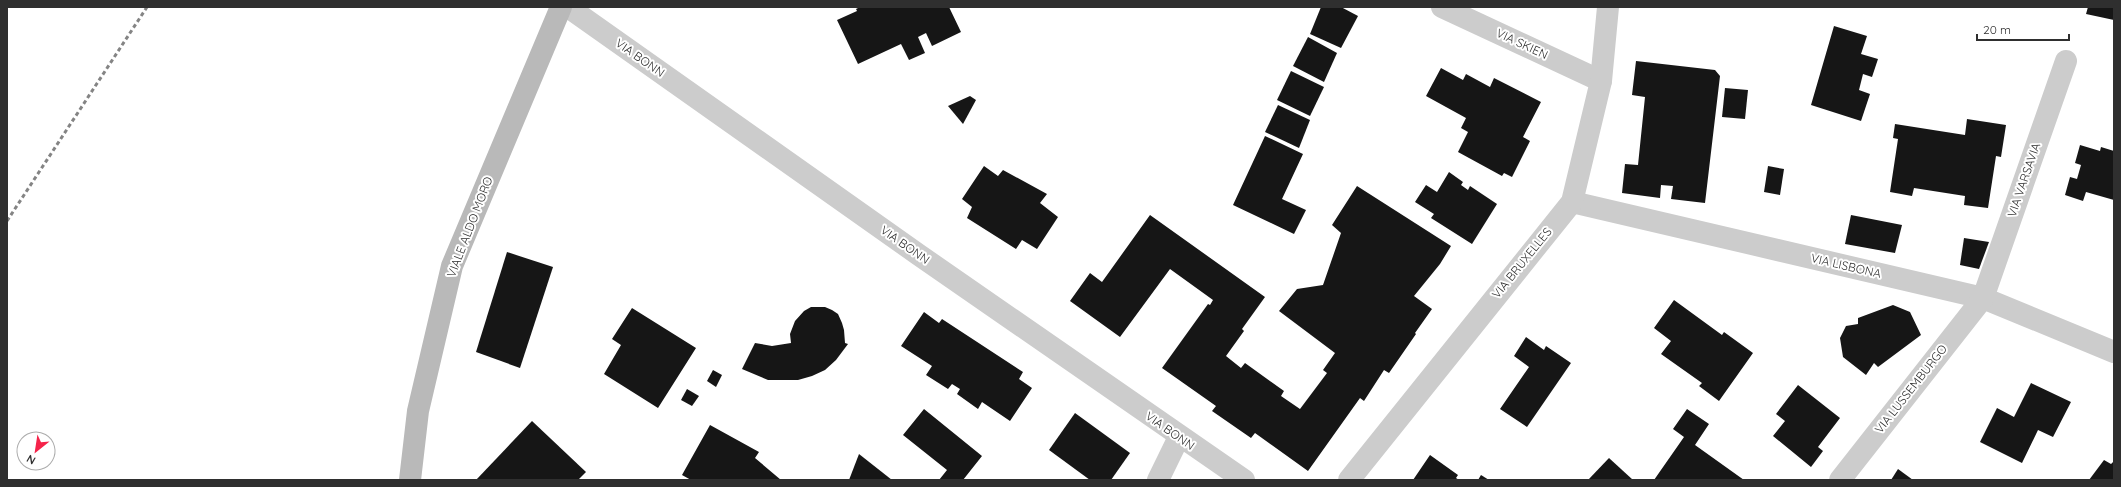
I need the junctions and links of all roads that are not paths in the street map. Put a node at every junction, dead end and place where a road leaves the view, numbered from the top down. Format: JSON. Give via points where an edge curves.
{"nodes":[{"id":1,"x":560,"y":7,"type":"edge"},
{"id":2,"x":568,"y":7,"type":"edge"},
{"id":3,"x":1442,"y":7,"type":"edge"},
{"id":4,"x":1608,"y":7,"type":"edge"},
{"id":5,"x":2066,"y":61,"type":"dead end"},
{"id":6,"x":1601,"y":81,"type":"junction"},
{"id":7,"x":1572,"y":202,"type":"junction"},
{"id":8,"x":1983,"y":298,"type":"junction"},
{"id":9,"x":2114,"y":352,"type":"edge"},
{"id":10,"x":1180,"y":437,"type":"junction"},
{"id":11,"x":410,"y":480,"type":"edge"},
{"id":12,"x":1158,"y":480,"type":"edge"},
{"id":13,"x":1244,"y":480,"type":"edge"},
{"id":14,"x":1349,"y":480,"type":"edge"},
{"id":15,"x":1840,"y":480,"type":"edge"}],
"edges":[{"from":1,"to":11,"type":"main road","name":"VIALE ALDO MORO","via":[[452,266],[418,411]]},
{"from":2,"to":10,"type":"street","name":"VIA BONN"},
{"from":3,"to":6,"type":"street","name":"VIA SKIEN"},
{"from":4,"to":6,"type":"street","name":"VIA BRUXELLES"},
{"from":5,"to":8,"type":"street","name":"VIA VARSAVIA"},
{"from":6,"to":7,"type":"street","name":"VIA BRUXELLES"},
{"from":7,"to":8,"type":"street","name":"VIA LISBONA"},
{"from":7,"to":14,"type":"street","name":"VIA BRUXELLES"},
{"from":8,"to":9,"type":"street","name":"VIA LISBONA"},
{"from":8,"to":15,"type":"street","name":"VIA LUSSEMBURGO"},
{"from":10,"to":12,"type":"street"},
{"from":10,"to":13,"type":"street","name":"VIA BONN"}]}
